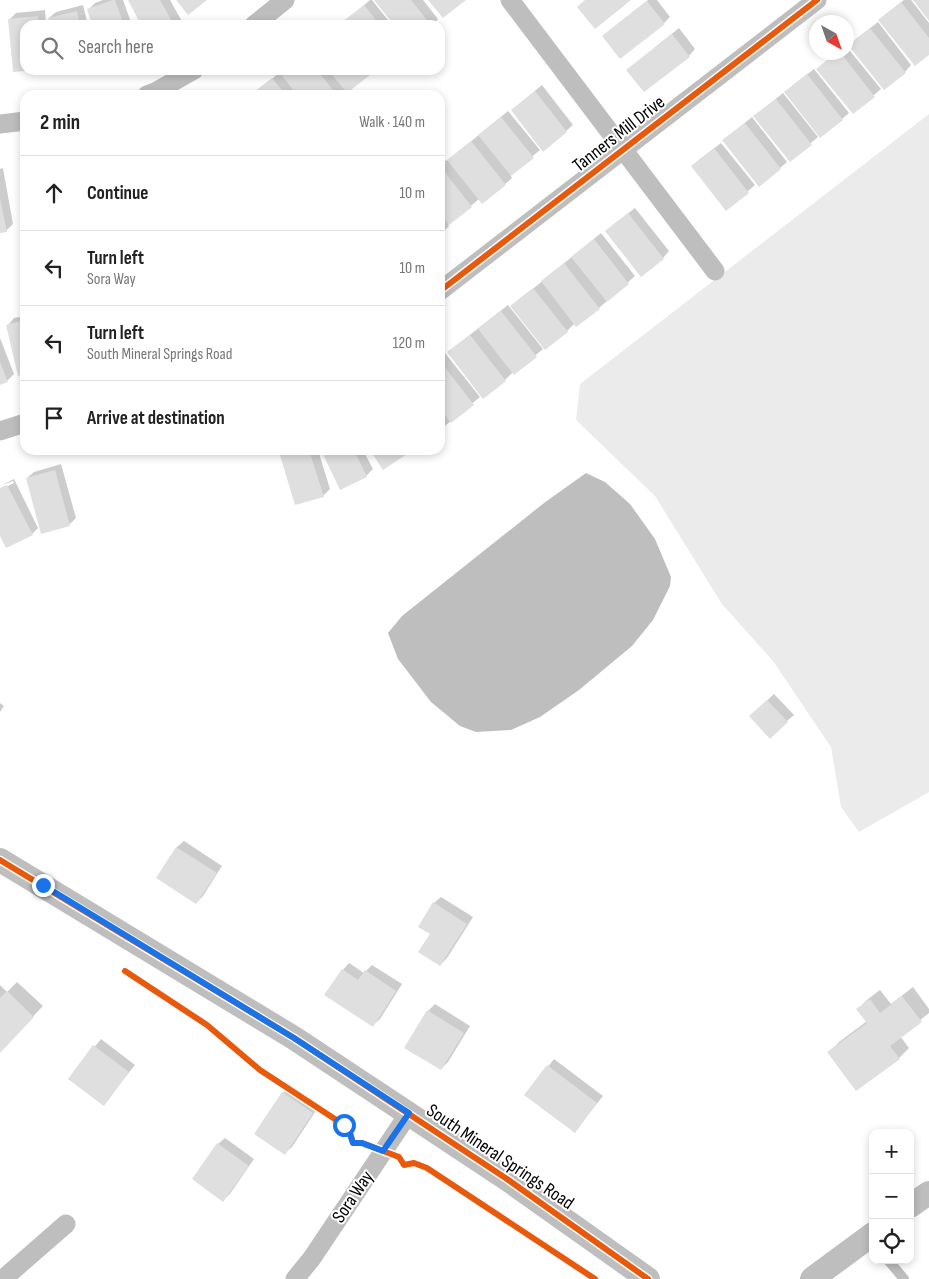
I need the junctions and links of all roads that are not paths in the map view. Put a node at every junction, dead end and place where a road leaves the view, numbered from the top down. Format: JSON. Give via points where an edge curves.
{"nodes":[{"id":1,"x":285,"y":0,"type":"edge"},
{"id":2,"x":510,"y":0,"type":"edge"},
{"id":3,"x":817,"y":0,"type":"edge"},
{"id":4,"x":260,"y":20,"type":"edge"},
{"id":5,"x":185,"y":75,"type":"edge"},
{"id":6,"x":159,"y":90,"type":"edge"},
{"id":7,"x":20,"y":122,"type":"edge"},
{"id":8,"x":0,"y":124,"type":"edge"},
{"id":9,"x":623,"y":150,"type":"junction"},
{"id":10,"x":715,"y":271,"type":"dead end"},
{"id":11,"x":445,"y":287,"type":"edge"},
{"id":12,"x":20,"y":425,"type":"edge"},
{"id":13,"x":0,"y":431,"type":"edge"},
{"id":14,"x":0,"y":860,"type":"edge"},
{"id":15,"x":409,"y":1113,"type":"junction"},
{"id":16,"x":929,"y":1193,"type":"edge"},
{"id":17,"x":914,"y":1203,"type":"edge"},
{"id":18,"x":66,"y":1224,"type":"dead end"},
{"id":19,"x":869,"y":1240,"type":"edge"},
{"id":20,"x":891,"y":1264,"type":"edge"},
{"id":21,"x":834,"y":1269,"type":"edge"},
{"id":22,"x":2,"y":1279,"type":"edge"},
{"id":23,"x":295,"y":1279,"type":"edge"},
{"id":24,"x":648,"y":1279,"type":"edge"},
{"id":25,"x":812,"y":1279,"type":"edge"},
{"id":26,"x":904,"y":1279,"type":"edge"}],
"edges":[{"from":1,"to":4,"type":"street"},
{"from":2,"to":9,"type":"street"},
{"from":3,"to":9,"type":"street","name":"Tanners Mill Drive"},
{"from":5,"to":6,"type":"street"},
{"from":7,"to":8,"type":"street"},
{"from":9,"to":10,"type":"street"},
{"from":9,"to":11,"type":"street","name":"Tanners Mill Drive"},
{"from":12,"to":13,"type":"street"},
{"from":14,"to":15,"type":"street","name":"South Mineral Springs Road","via":[[294,1038]]},
{"from":15,"to":23,"type":"street","name":"Sora Way"},
{"from":15,"to":24,"type":"street","name":"South Mineral Springs Road"},
{"from":16,"to":17,"type":"street"},
{"from":18,"to":22,"type":"street"},
{"from":19,"to":21,"type":"street"},
{"from":20,"to":26,"type":"lane"},
{"from":21,"to":25,"type":"street"}]}
